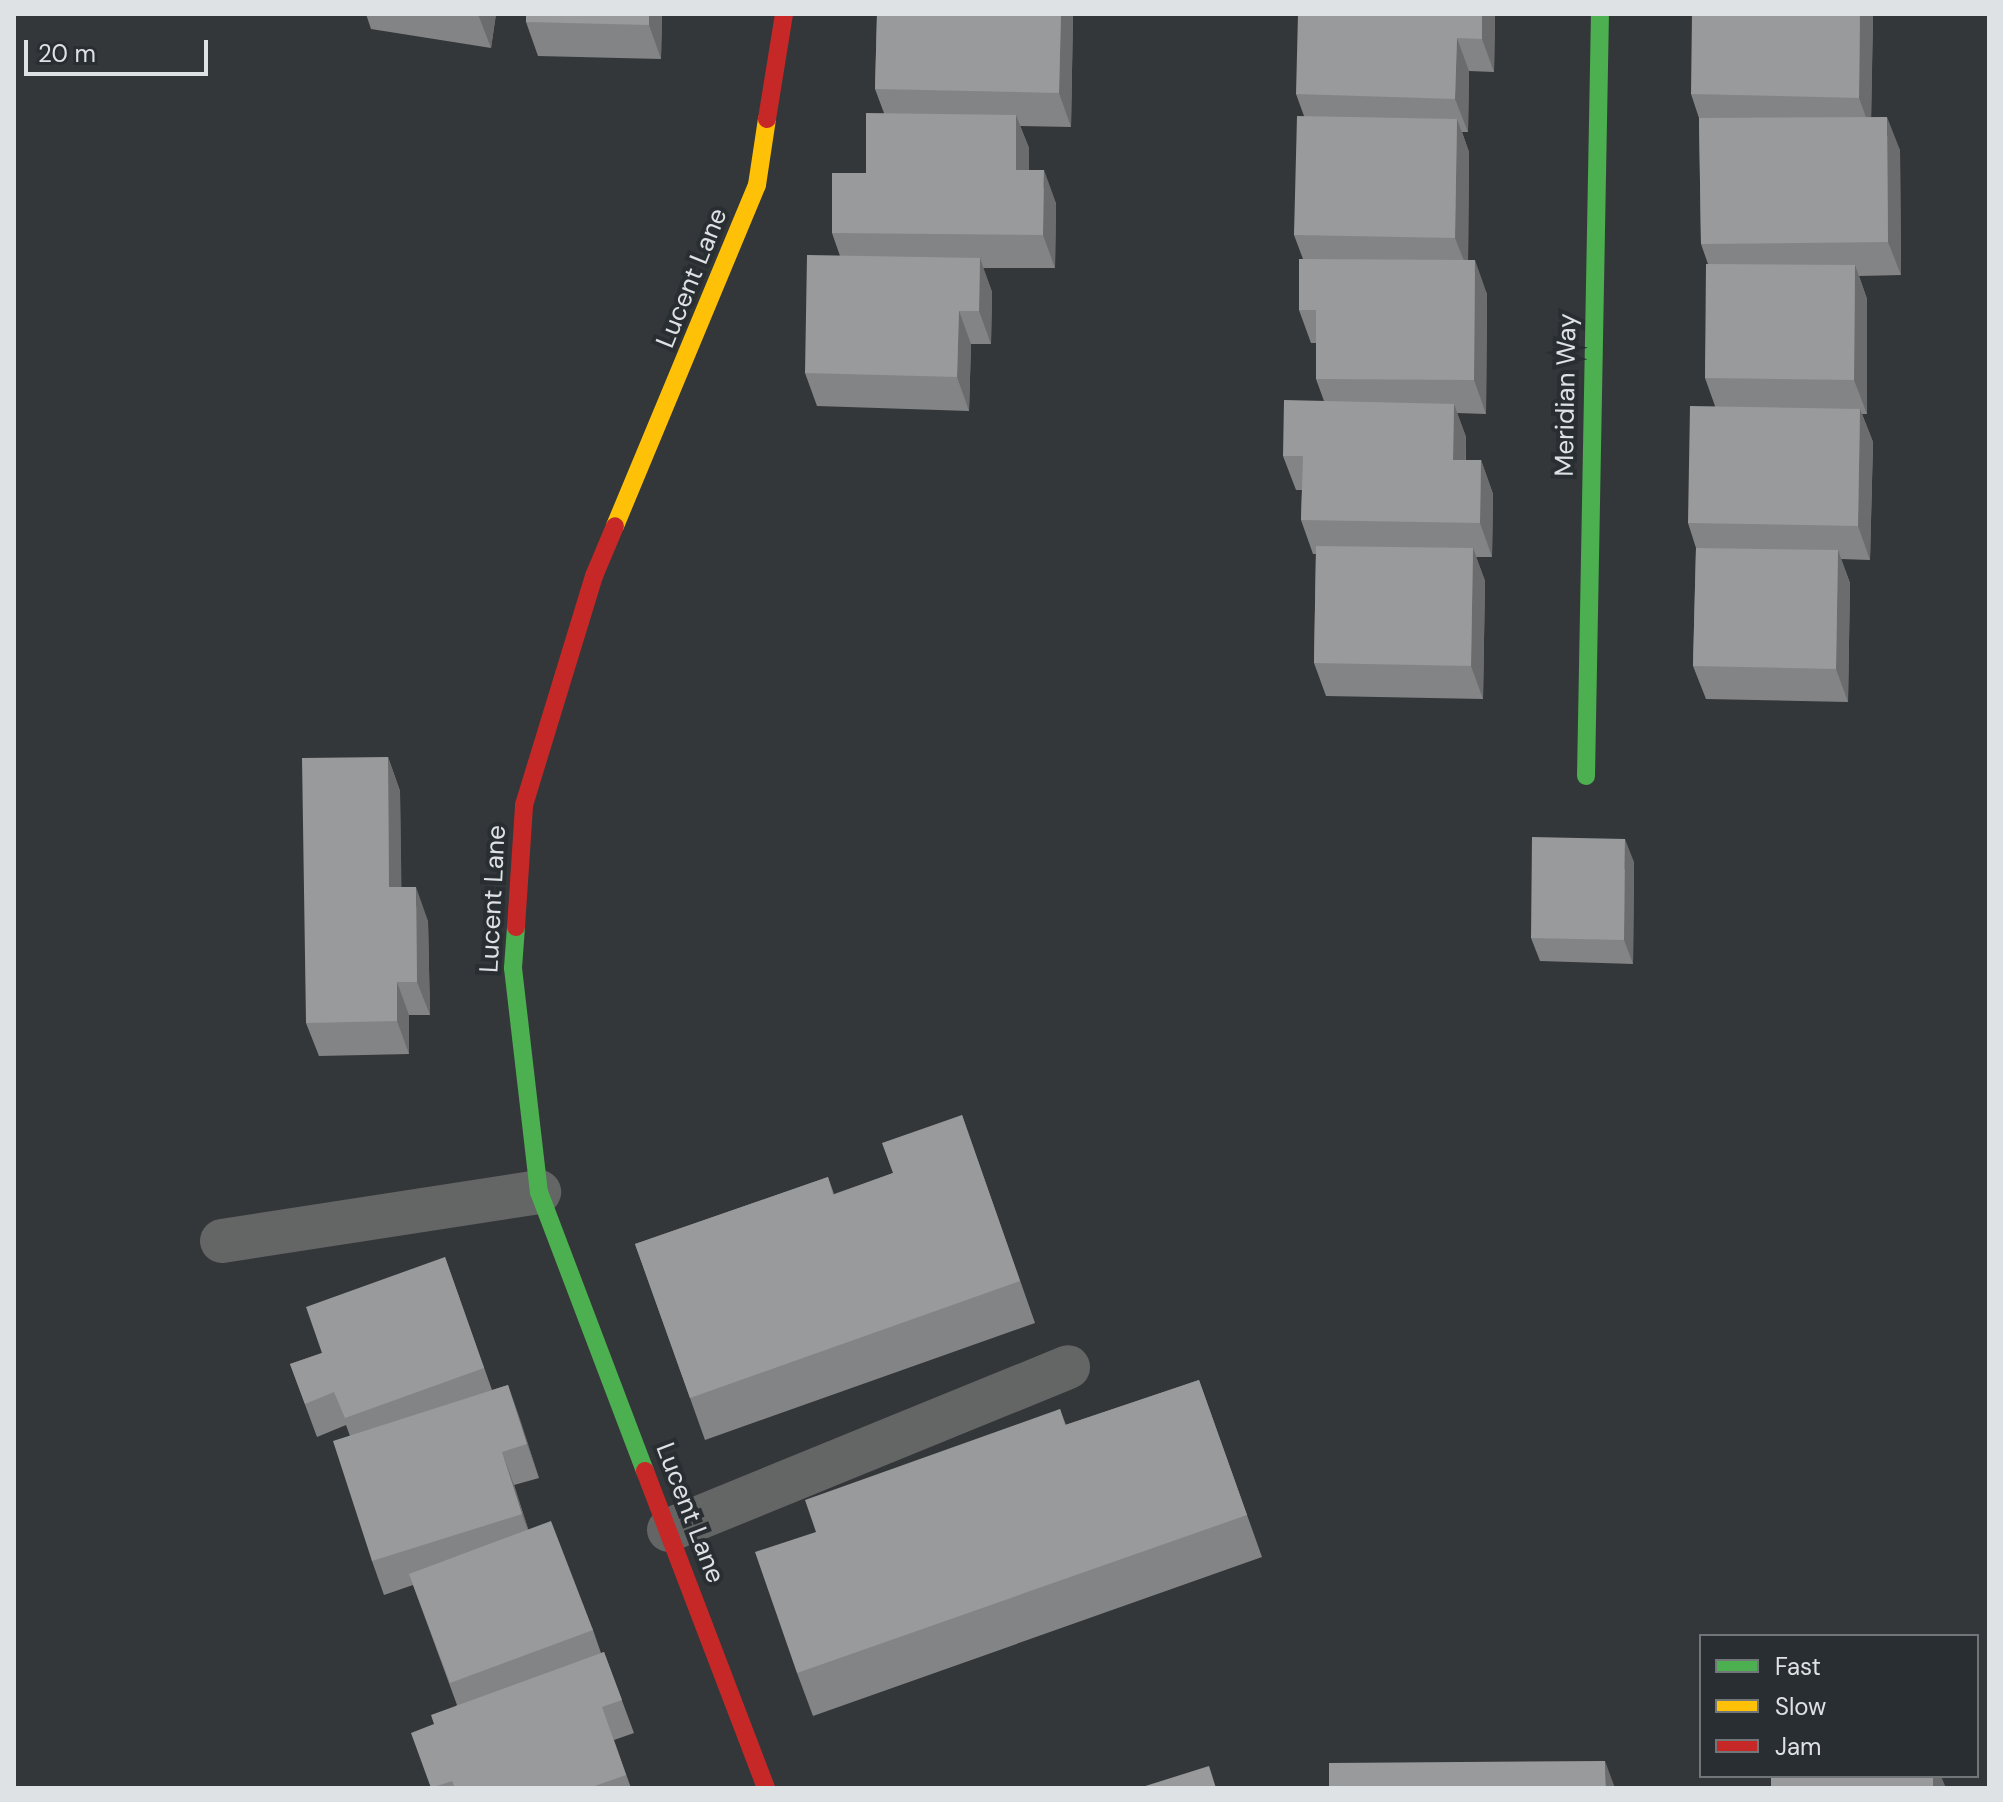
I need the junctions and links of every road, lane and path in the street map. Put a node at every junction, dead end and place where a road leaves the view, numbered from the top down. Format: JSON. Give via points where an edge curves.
{"nodes":[{"id":1,"x":784,"y":14,"type":"edge"},
{"id":2,"x":1600,"y":14,"type":"edge"},
{"id":3,"x":1586,"y":776,"type":"dead end"},
{"id":4,"x":539,"y":1192,"type":"junction"},
{"id":5,"x":222,"y":1241,"type":"dead end"},
{"id":6,"x":1068,"y":1367,"type":"dead end"},
{"id":7,"x":669,"y":1530,"type":"junction"},
{"id":8,"x":766,"y":1788,"type":"edge"}],
"edges":[{"from":1,"to":4,"type":"street","name":"Lucent Lane","via":[[757,185],[594,576],[524,805],[513,968]]},
{"from":2,"to":3,"type":"street","name":"Meridian Way"},
{"from":4,"to":5,"type":"street"},
{"from":4,"to":7,"type":"street","name":"Lucent Lane"},
{"from":6,"to":7,"type":"street"},
{"from":7,"to":8,"type":"street","name":"Lucent Lane"}]}
